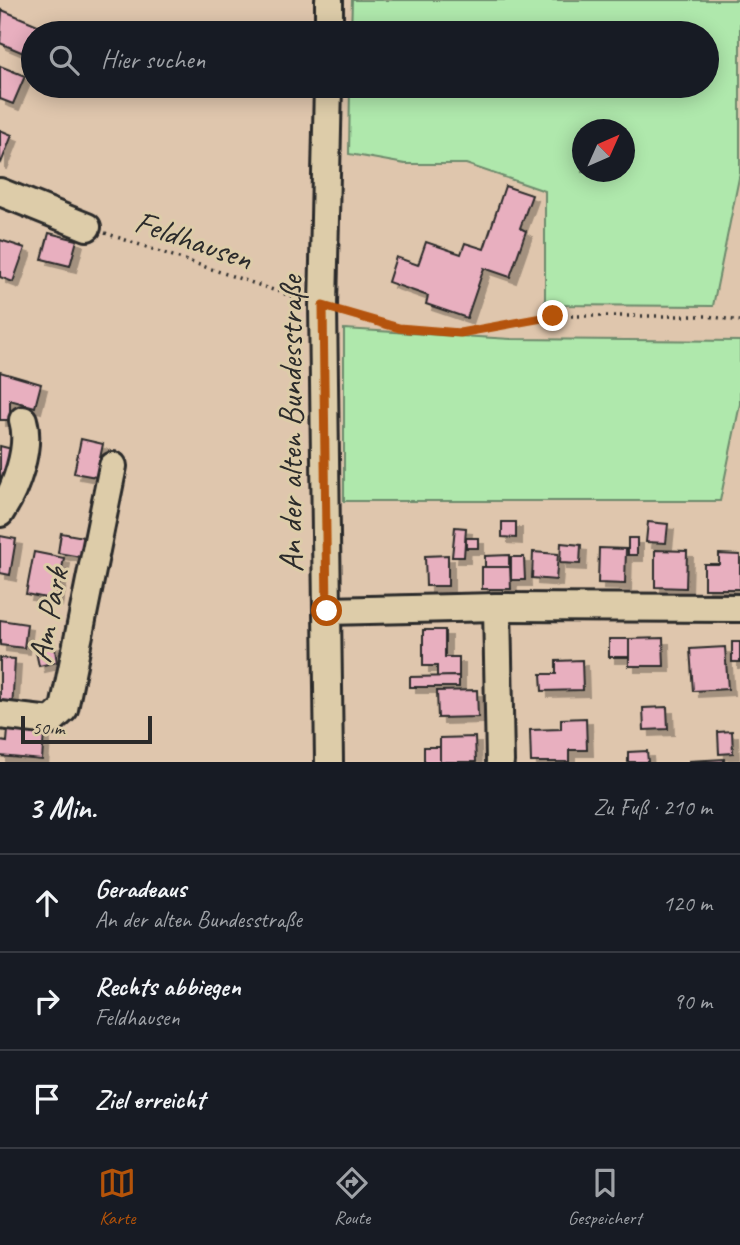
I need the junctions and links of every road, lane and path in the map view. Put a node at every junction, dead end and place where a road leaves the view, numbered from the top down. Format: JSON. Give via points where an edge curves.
{"nodes":[{"id":1,"x":330,"y":0,"type":"edge"},
{"id":2,"x":329,"y":21,"type":"edge"},
{"id":3,"x":328,"y":98,"type":"edge"},
{"id":4,"x":2,"y":196,"type":"edge"},
{"id":5,"x":87,"y":227,"type":"joint"},
{"id":6,"x":323,"y":306,"type":"junction"},
{"id":7,"x":740,"y":321,"type":"edge"},
{"id":8,"x":23,"y":420,"type":"dead end"},
{"id":9,"x":113,"y":466,"type":"dead end"},
{"id":10,"x":0,"y":513,"type":"edge"},
{"id":11,"x":497,"y":607,"type":"junction"},
{"id":12,"x":740,"y":608,"type":"edge"},
{"id":13,"x":327,"y":611,"type":"junction"},
{"id":14,"x":0,"y":715,"type":"edge"},
{"id":15,"x":329,"y":762,"type":"edge"},
{"id":16,"x":500,"y":762,"type":"edge"}],
"edges":[{"from":1,"to":2,"type":"street"},
{"from":3,"to":6,"type":"street","name":"An der alten Bundesstraße"},
{"from":4,"to":5,"type":"street"},
{"from":5,"to":6,"type":"path","name":"Feldhausen"},
{"from":6,"to":7,"type":"path","name":"Feldhausen","via":[[399,328],[460,333],[553,316],[695,316]]},
{"from":6,"to":13,"type":"street","name":"An der alten Bundesstraße"},
{"from":8,"to":10,"type":"street","via":[[27,434],[14,486]]},
{"from":9,"to":14,"type":"street","name":"Am Park","via":[[64,709],[51,721]]},
{"from":11,"to":12,"type":"street"},
{"from":11,"to":13,"type":"street"},
{"from":11,"to":16,"type":"street"},
{"from":13,"to":15,"type":"street","name":"An der alten Bundesstraße"}]}
